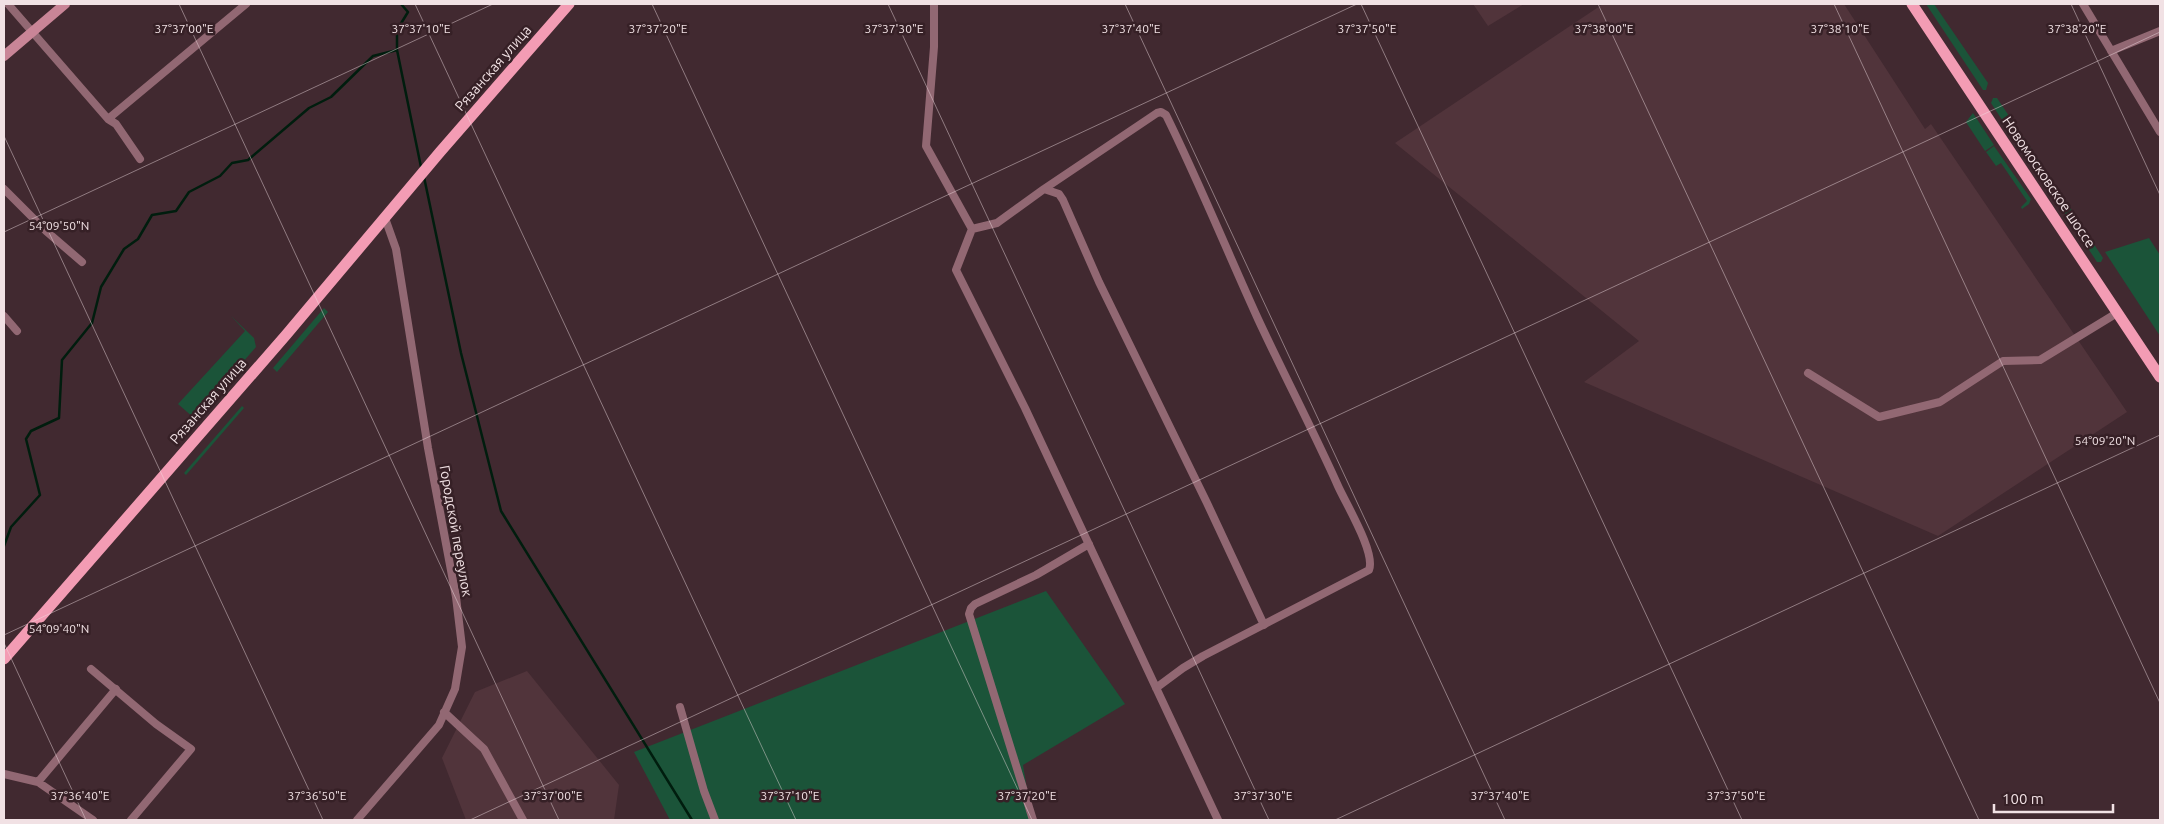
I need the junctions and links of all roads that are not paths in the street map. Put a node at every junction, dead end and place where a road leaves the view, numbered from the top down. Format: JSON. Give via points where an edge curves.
{"nodes":[{"id":1,"x":8,"y":4,"type":"edge"},
{"id":2,"x":66,"y":4,"type":"edge"},
{"id":3,"x":246,"y":4,"type":"edge"},
{"id":4,"x":568,"y":4,"type":"edge"},
{"id":5,"x":934,"y":4,"type":"edge"},
{"id":6,"x":1912,"y":4,"type":"edge"},
{"id":7,"x":2083,"y":4,"type":"edge"},
{"id":8,"x":2160,"y":31,"type":"edge"},
{"id":9,"x":32,"y":32,"type":"junction"},
{"id":10,"x":2111,"y":50,"type":"junction"},
{"id":11,"x":4,"y":56,"type":"edge"},
{"id":12,"x":108,"y":119,"type":"junction"},
{"id":13,"x":2160,"y":132,"type":"edge"},
{"id":14,"x":140,"y":159,"type":"dead end"},
{"id":15,"x":4,"y":188,"type":"edge"},
{"id":16,"x":1044,"y":189,"type":"junction"},
{"id":17,"x":385,"y":218,"type":"junction"},
{"id":18,"x":972,"y":229,"type":"junction"},
{"id":19,"x":82,"y":262,"type":"dead end"},
{"id":20,"x":2117,"y":313,"type":"junction"},
{"id":21,"x":4,"y":316,"type":"edge"},
{"id":22,"x":17,"y":331,"type":"dead end"},
{"id":23,"x":1808,"y":373,"type":"dead end"},
{"id":24,"x":2160,"y":377,"type":"edge"},
{"id":25,"x":1089,"y":544,"type":"junction"},
{"id":26,"x":1264,"y":624,"type":"junction"},
{"id":27,"x":4,"y":659,"type":"edge"},
{"id":28,"x":91,"y":669,"type":"dead end"},
{"id":29,"x":1156,"y":688,"type":"junction"},
{"id":30,"x":116,"y":689,"type":"junction"},
{"id":31,"x":680,"y":707,"type":"dead end"},
{"id":32,"x":444,"y":712,"type":"junction"},
{"id":33,"x":4,"y":774,"type":"edge"},
{"id":34,"x":38,"y":782,"type":"junction"},
{"id":35,"x":93,"y":820,"type":"edge"},
{"id":36,"x":131,"y":820,"type":"edge"},
{"id":37,"x":358,"y":820,"type":"edge"},
{"id":38,"x":524,"y":820,"type":"edge"},
{"id":39,"x":715,"y":820,"type":"edge"},
{"id":40,"x":1033,"y":820,"type":"edge"},
{"id":41,"x":1218,"y":820,"type":"edge"}],
"edges":[{"from":1,"to":9,"type":"street"},
{"from":2,"to":9,"type":"street"},
{"from":3,"to":12,"type":"street"},
{"from":4,"to":17,"type":"main road","name":"Рязанская улица"},
{"from":5,"to":18,"type":"street","via":[[926,146]]},
{"from":6,"to":20,"type":"main road","name":"Новомосковское шоссе"},
{"from":7,"to":10,"type":"street"},
{"from":8,"to":10,"type":"street"},
{"from":9,"to":11,"type":"street"},
{"from":9,"to":12,"type":"street"},
{"from":10,"to":13,"type":"street"},
{"from":12,"to":14,"type":"street","via":[[116,124]]},
{"from":15,"to":19,"type":"street"},
{"from":16,"to":18,"type":"street","via":[[997,223]]},
{"from":16,"to":26,"type":"street","via":[[1058,194],[1062,200]]},
{"from":16,"to":26,"type":"street","via":[[1157,113],[1166,115],[1370,557],[1369,570]]},
{"from":17,"to":27,"type":"main road","name":"Рязанская улица"},
{"from":17,"to":32,"type":"street","name":"Городской переулок","via":[[396,250],[462,647],[455,689]]},
{"from":18,"to":25,"type":"street","via":[[956,270]]},
{"from":20,"to":23,"type":"street","via":[[2040,360],[2003,361],[1940,402],[1879,417]]},
{"from":20,"to":24,"type":"main road","name":"Новомосковское шоссе"},
{"from":21,"to":22,"type":"street"},
{"from":25,"to":29,"type":"street"},
{"from":25,"to":40,"type":"street","via":[[1036,575],[974,604],[969,614]]},
{"from":26,"to":29,"type":"street","via":[[1183,668]]},
{"from":28,"to":30,"type":"street"},
{"from":29,"to":41,"type":"street"},
{"from":30,"to":34,"type":"street"},
{"from":30,"to":36,"type":"street","via":[[191,749]]},
{"from":31,"to":39,"type":"street","via":[[698,775]]},
{"from":32,"to":37,"type":"street","name":"Городской переулок","via":[[439,725]]},
{"from":32,"to":38,"type":"street","via":[[484,749]]},
{"from":33,"to":34,"type":"street"},
{"from":34,"to":35,"type":"street"}]}
